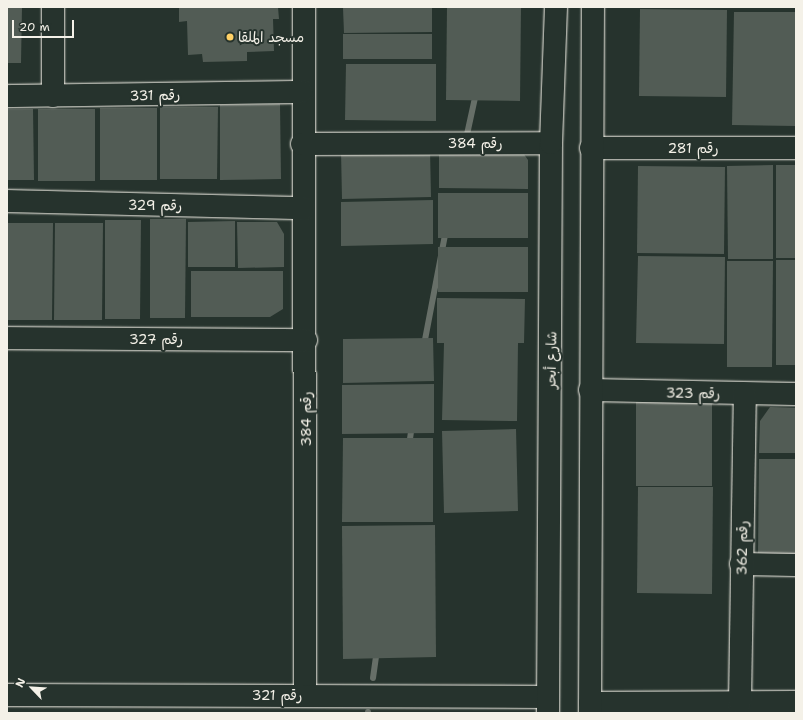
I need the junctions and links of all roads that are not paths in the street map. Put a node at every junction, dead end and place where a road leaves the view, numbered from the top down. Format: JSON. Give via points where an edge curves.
{"nodes":[{"id":1,"x":53,"y":7,"type":"edge"},
{"id":2,"x":304,"y":7,"type":"edge"},
{"id":3,"x":556,"y":7,"type":"edge"},
{"id":4,"x":594,"y":7,"type":"edge"},
{"id":5,"x":302,"y":92,"type":"junction"},
{"id":6,"x":7,"y":96,"type":"edge"},
{"id":7,"x":53,"y":96,"type":"junction"},
{"id":8,"x":551,"y":143,"type":"junction"},
{"id":9,"x":302,"y":144,"type":"junction"},
{"id":10,"x":590,"y":148,"type":"junction"},
{"id":11,"x":796,"y":148,"type":"edge"},
{"id":12,"x":7,"y":201,"type":"edge"},
{"id":13,"x":304,"y":208,"type":"junction"},
{"id":14,"x":7,"y":338,"type":"edge"},
{"id":15,"x":306,"y":340,"type":"junction"},
{"id":16,"x":590,"y":390,"type":"junction"},
{"id":17,"x":746,"y":394,"type":"junction"},
{"id":18,"x":796,"y":394,"type":"edge"},
{"id":19,"x":741,"y":564,"type":"junction"},
{"id":20,"x":796,"y":565,"type":"edge"},
{"id":21,"x":305,"y":694,"type":"junction"},
{"id":22,"x":7,"y":695,"type":"edge"},
{"id":23,"x":796,"y":702,"type":"edge"},
{"id":24,"x":740,"y":703,"type":"junction"},
{"id":25,"x":548,"y":705,"type":"edge"},
{"id":26,"x":590,"y":708,"type":"edge"}],
"edges":[{"from":1,"to":7,"type":"street"},
{"from":2,"to":5,"type":"street","name":"رقم 384"},
{"from":3,"to":8,"type":"street","name":"شارع أبحر"},
{"from":4,"to":10,"type":"street"},
{"from":5,"to":7,"type":"street","name":"رقم 331"},
{"from":5,"to":9,"type":"street","name":"رقم 384"},
{"from":6,"to":7,"type":"street","name":"رقم 331"},
{"from":8,"to":9,"type":"street","name":"رقم 384"},
{"from":8,"to":25,"type":"street","name":"شارع أبحر"},
{"from":9,"to":13,"type":"street","name":"رقم 384"},
{"from":10,"to":11,"type":"street","name":"رقم 281"},
{"from":10,"to":16,"type":"street"},
{"from":12,"to":13,"type":"street","name":"رقم 329"},
{"from":13,"to":15,"type":"street","name":"رقم 384"},
{"from":14,"to":15,"type":"street","name":"رقم 327"},
{"from":15,"to":21,"type":"street","name":"رقم 384"},
{"from":16,"to":17,"type":"street","name":"رقم 323"},
{"from":16,"to":26,"type":"street"},
{"from":17,"to":18,"type":"street","name":"رقم 323"},
{"from":17,"to":19,"type":"street","name":"رقم 362"},
{"from":19,"to":20,"type":"street"},
{"from":19,"to":24,"type":"street","name":"رقم 362"},
{"from":21,"to":22,"type":"street","name":"رقم 321"},
{"from":21,"to":25,"type":"street","name":"رقم 321"},
{"from":23,"to":24,"type":"street"},
{"from":24,"to":26,"type":"street"}]}
